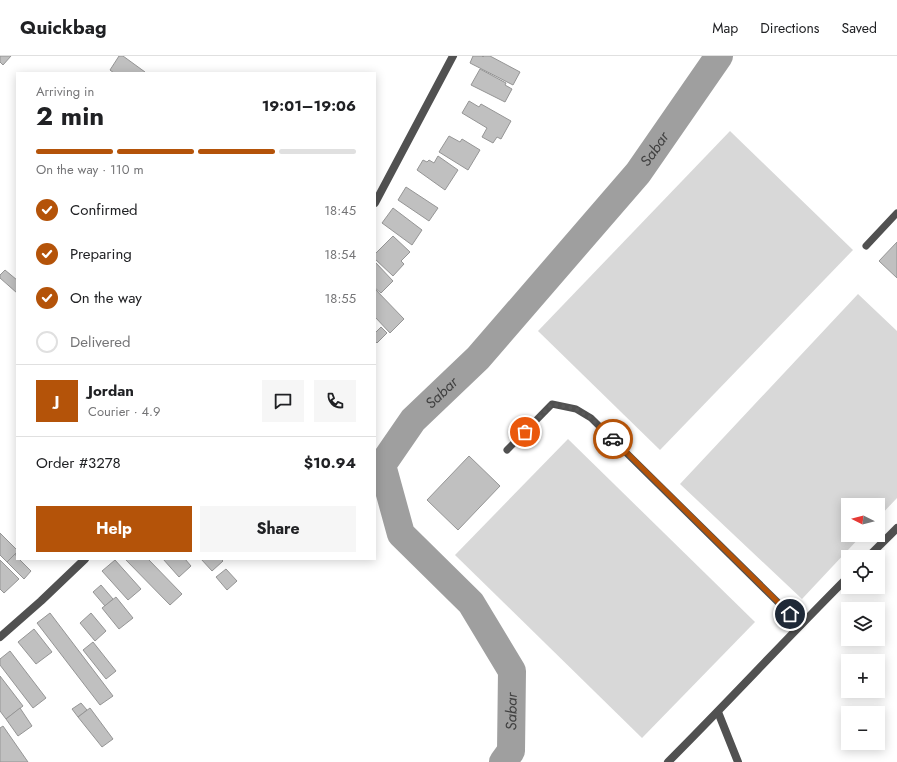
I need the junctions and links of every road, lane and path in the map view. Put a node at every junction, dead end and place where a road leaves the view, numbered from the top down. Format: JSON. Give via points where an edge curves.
{"nodes":[{"id":1,"x":453,"y":56,"type":"edge"},
{"id":2,"x":376,"y":201,"type":"edge"},
{"id":3,"x":897,"y":213,"type":"edge"},
{"id":4,"x":866,"y":246,"type":"dead end"},
{"id":5,"x":507,"y":450,"type":"dead end"},
{"id":6,"x":897,"y":528,"type":"edge"},
{"id":7,"x":875,"y":550,"type":"edge"},
{"id":8,"x":84,"y":560,"type":"edge"},
{"id":9,"x":841,"y":584,"type":"edge"},
{"id":10,"x":801,"y":625,"type":"junction"},
{"id":11,"x":0,"y":637,"type":"edge"},
{"id":12,"x":718,"y":712,"type":"junction"},
{"id":13,"x":668,"y":762,"type":"edge"},
{"id":14,"x":738,"y":762,"type":"edge"}],
"edges":[{"from":1,"to":2,"type":"street"},
{"from":3,"to":4,"type":"lane"},
{"from":5,"to":10,"type":"lane","via":[[552,404],[576,409],[591,418]]},
{"from":6,"to":7,"type":"street"},
{"from":8,"to":11,"type":"street"},
{"from":9,"to":10,"type":"street"},
{"from":10,"to":12,"type":"street"},
{"from":12,"to":13,"type":"street"},
{"from":12,"to":14,"type":"street"}]}
